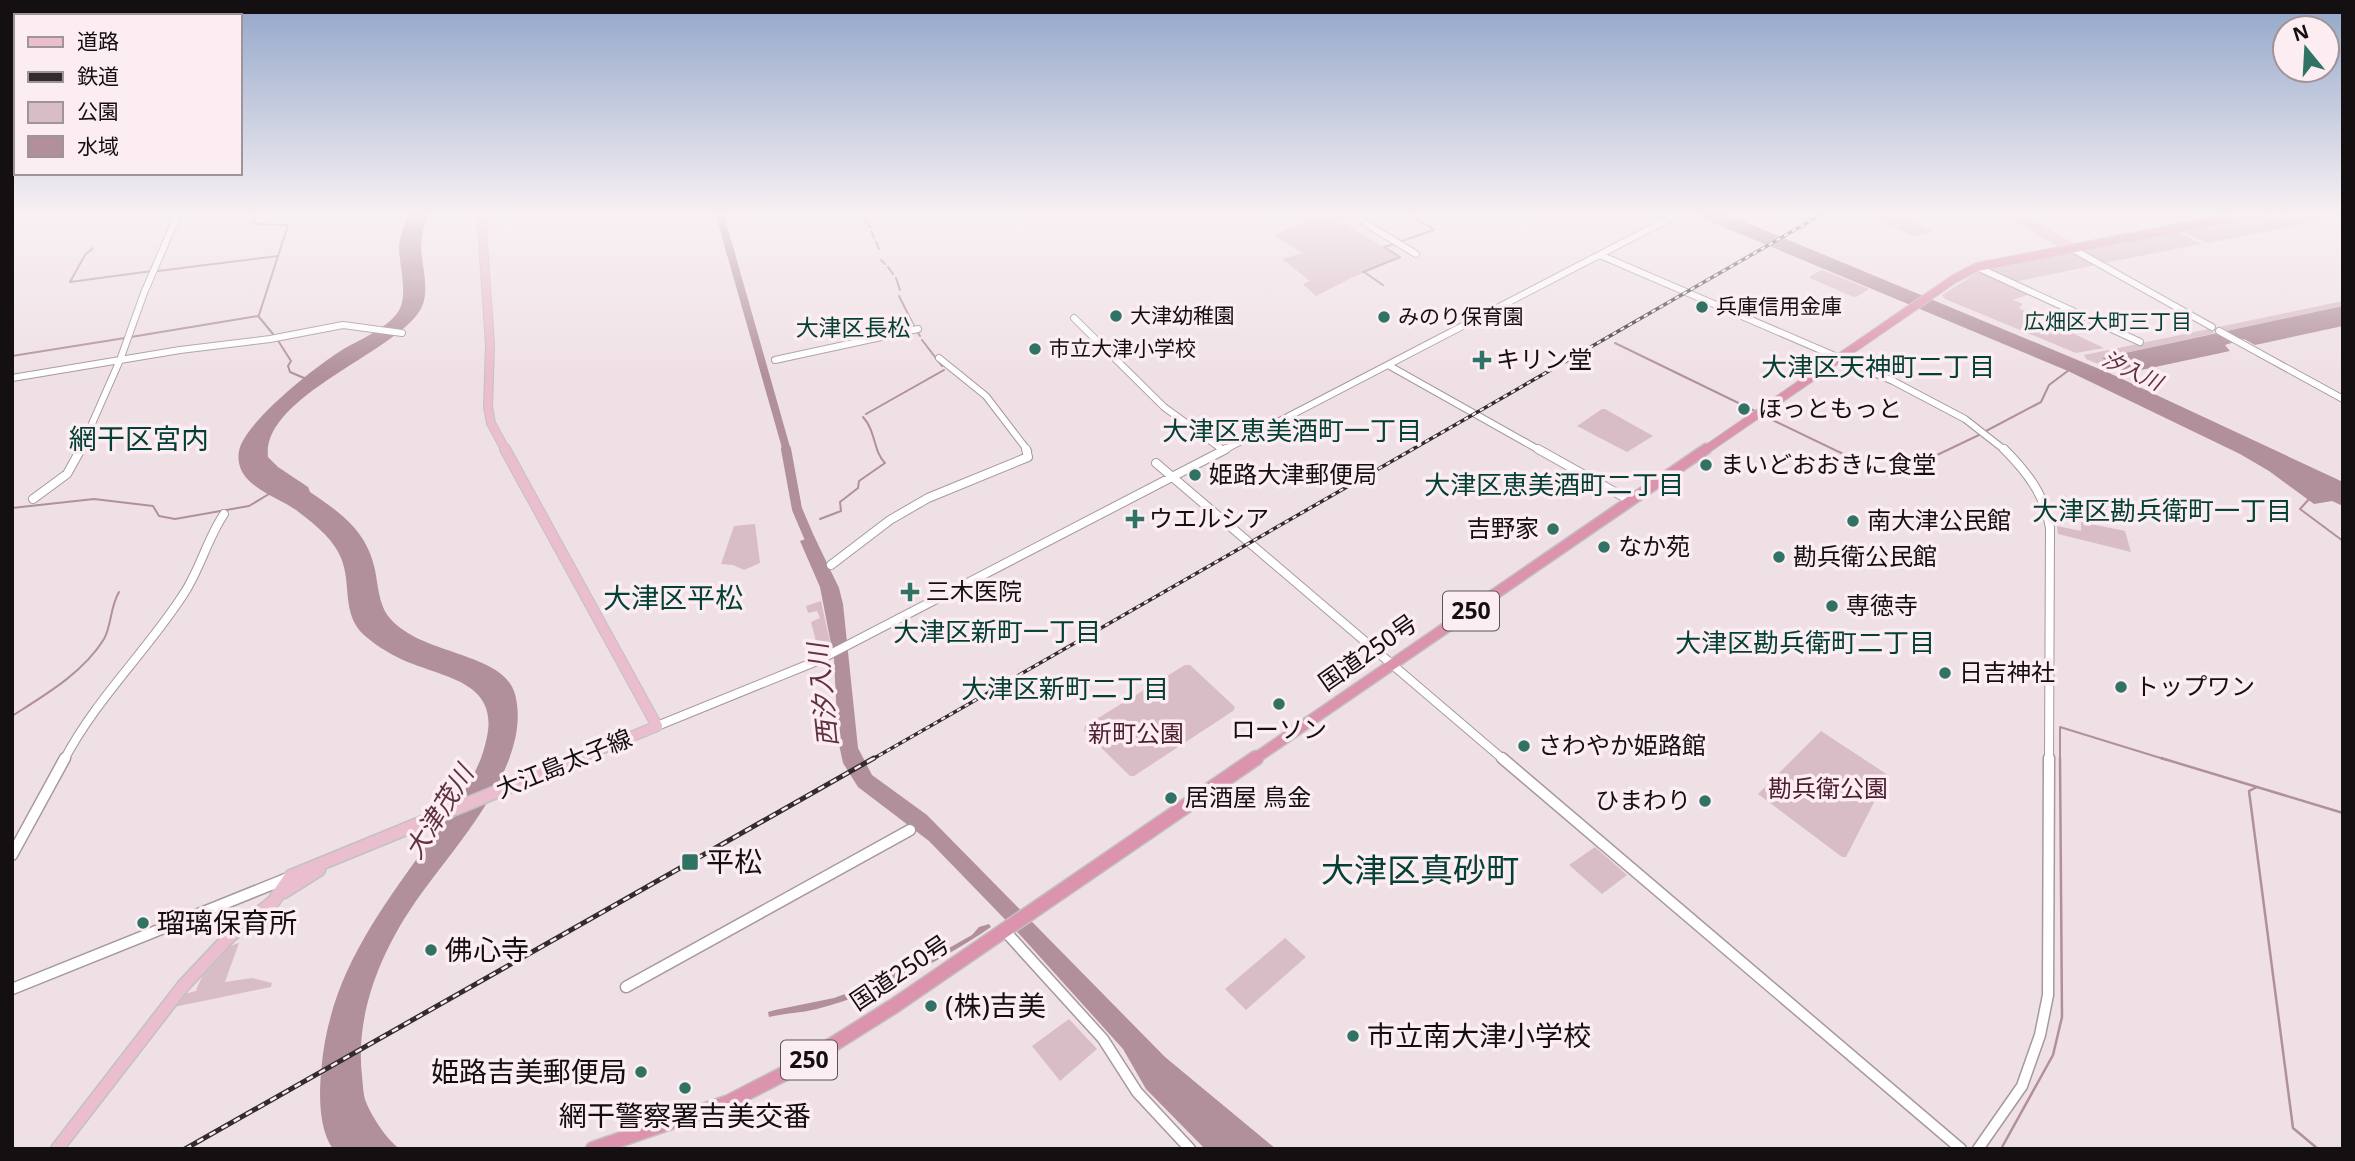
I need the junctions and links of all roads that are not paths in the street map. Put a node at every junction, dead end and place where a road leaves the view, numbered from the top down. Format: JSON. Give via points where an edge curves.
{"nodes":[{"id":1,"x":156,"y":266,"type":"edge"},
{"id":2,"x":485,"y":266,"type":"edge"},
{"id":3,"x":1578,"y":266,"type":"edge"},
{"id":4,"x":1626,"y":266,"type":"edge"},
{"id":5,"x":1981,"y":266,"type":"edge"},
{"id":6,"x":2103,"y":266,"type":"edge"},
{"id":7,"x":1977,"y":267,"type":"junction"},
{"id":8,"x":1074,"y":318,"type":"dead end"},
{"id":9,"x":2212,"y":327,"type":"dead end"},
{"id":10,"x":918,"y":329,"type":"dead end"},
{"id":11,"x":2219,"y":331,"type":"dead end"},
{"id":12,"x":402,"y":333,"type":"dead end"},
{"id":13,"x":2140,"y":342,"type":"dead end"},
{"id":14,"x":939,"y":358,"type":"dead end"},
{"id":15,"x":1838,"y":359,"type":"junction"},
{"id":16,"x":120,"y":360,"type":"junction"},
{"id":17,"x":775,"y":360,"type":"dead end"},
{"id":18,"x":1388,"y":365,"type":"junction"},
{"id":19,"x":12,"y":378,"type":"edge"},
{"id":20,"x":2343,"y":399,"type":"edge"},
{"id":21,"x":1223,"y":450,"type":"junction"},
{"id":22,"x":1156,"y":463,"type":"dead end"},
{"id":23,"x":1173,"y":477,"type":"junction"},
{"id":24,"x":33,"y":499,"type":"dead end"},
{"id":25,"x":1631,"y":502,"type":"junction"},
{"id":26,"x":224,"y":514,"type":"dead end"},
{"id":27,"x":831,"y":565,"type":"dead end"},
{"id":28,"x":1392,"y":664,"type":"junction"},
{"id":29,"x":657,"y":726,"type":"junction"},
{"id":30,"x":910,"y":830,"type":"dead end"},
{"id":31,"x":353,"y":851,"type":"junction"},
{"id":32,"x":12,"y":855,"type":"edge"},
{"id":33,"x":291,"y":876,"type":"junction"},
{"id":34,"x":281,"y":895,"type":"junction"},
{"id":35,"x":1004,"y":930,"type":"junction"},
{"id":36,"x":626,"y":987,"type":"dead end"},
{"id":37,"x":12,"y":989,"type":"edge"},
{"id":38,"x":57,"y":1149,"type":"edge"},
{"id":39,"x":593,"y":1149,"type":"edge"},
{"id":40,"x":1190,"y":1149,"type":"edge"},
{"id":41,"x":1961,"y":1149,"type":"edge"},
{"id":42,"x":1978,"y":1149,"type":"edge"}],
"edges":[{"from":1,"to":16,"type":"street"},
{"from":2,"to":29,"type":"main road","name":"大江島太子線","via":[[491,424]]},
{"from":3,"to":18,"type":"street"},
{"from":4,"to":15,"type":"street"},
{"from":5,"to":7,"type":"highway","name":"国道250号","number":"250"},
{"from":6,"to":9,"type":"street"},
{"from":7,"to":13,"type":"street"},
{"from":7,"to":15,"type":"highway","name":"国道250号","number":"250"},
{"from":8,"to":21,"type":"street","via":[[1164,407]]},
{"from":10,"to":17,"type":"street"},
{"from":11,"to":20,"type":"street"},
{"from":12,"to":16,"type":"street","via":[[343,325]]},
{"from":14,"to":27,"type":"street","via":[[994,407],[1028,450],[1028,457],[929,498],[890,520]]},
{"from":15,"to":25,"type":"highway","name":"国道250号","number":"250"},
{"from":15,"to":42,"type":"street","via":[[1945,407],[1991,438],[2023,467],[2041,495],[2049,519],[2048,995],[2022,1086]]},
{"from":16,"to":19,"type":"street"},
{"from":16,"to":24,"type":"street","via":[[66,474]]},
{"from":18,"to":21,"type":"street"},
{"from":18,"to":25,"type":"street"},
{"from":21,"to":23,"type":"street"},
{"from":22,"to":23,"type":"street"},
{"from":23,"to":28,"type":"street"},
{"from":23,"to":29,"type":"street","via":[[829,654]]},
{"from":25,"to":28,"type":"highway","name":"国道250号","number":"250"},
{"from":26,"to":32,"type":"street","via":[[184,594],[82,726]]},
{"from":28,"to":35,"type":"highway","name":"国道250号","number":"250"},
{"from":28,"to":41,"type":"street"},
{"from":29,"to":31,"type":"main road","name":"大江島太子線"},
{"from":30,"to":36,"type":"street"},
{"from":31,"to":33,"type":"main road","name":"大江島太子線"},
{"from":31,"to":34,"type":"main road"},
{"from":33,"to":34,"type":"main road"},
{"from":33,"to":37,"type":"street"},
{"from":34,"to":38,"type":"main road","via":[[232,934],[192,975]]},
{"from":35,"to":39,"type":"highway","name":"国道250号","number":"250","via":[[797,1067],[729,1102]]},
{"from":35,"to":40,"type":"street","via":[[1103,1039],[1138,1092]]}]}
